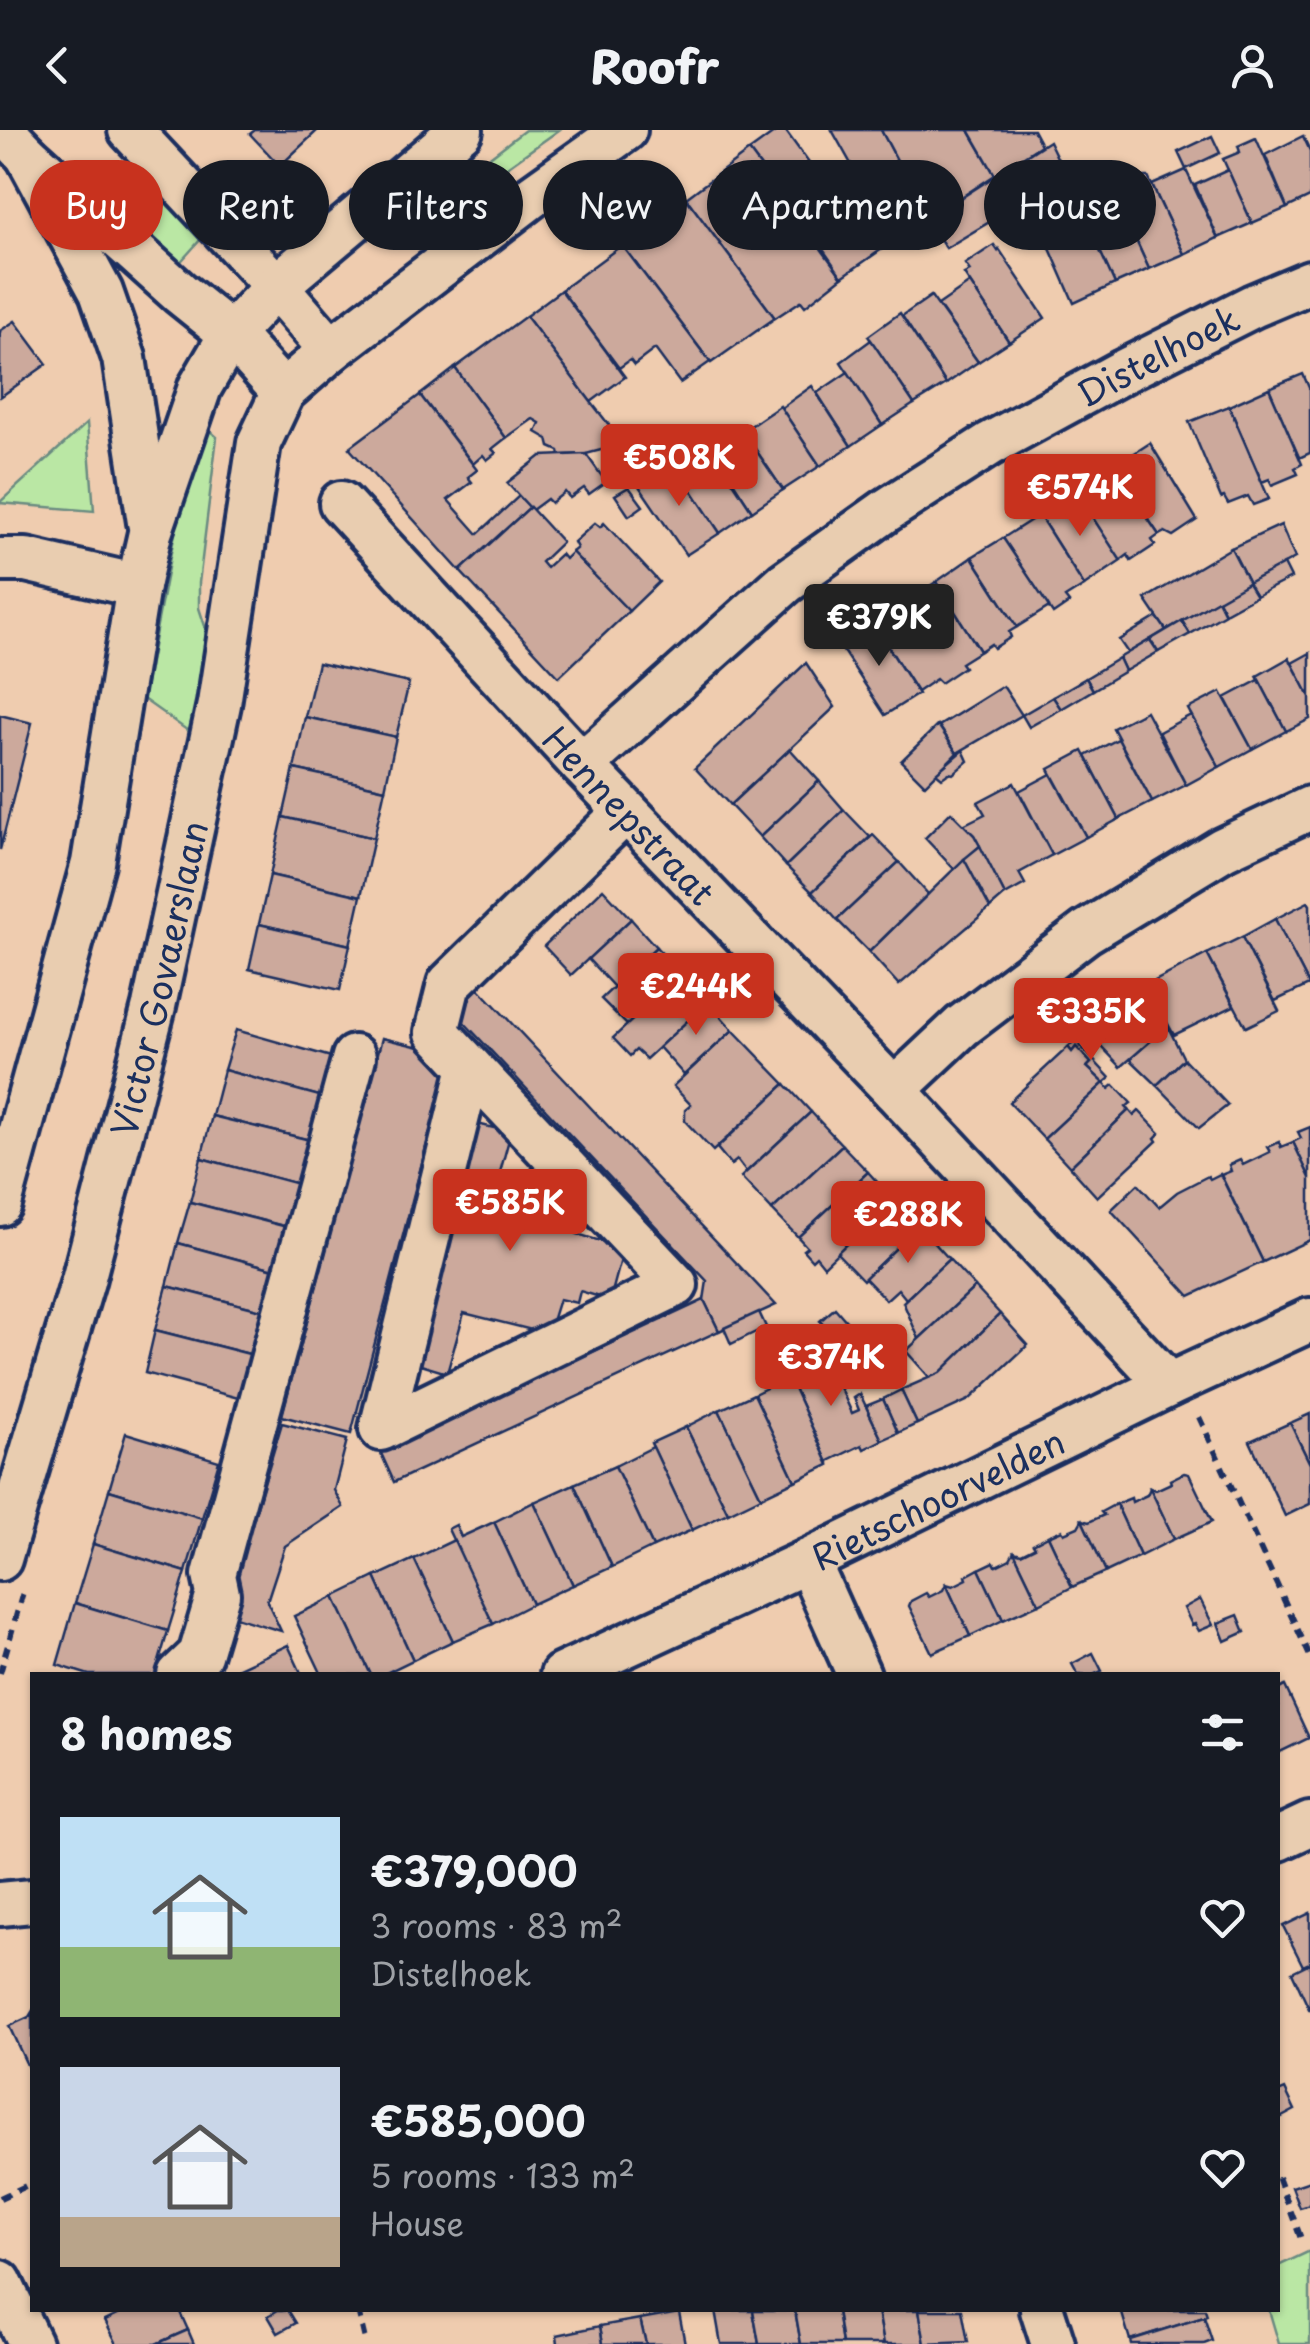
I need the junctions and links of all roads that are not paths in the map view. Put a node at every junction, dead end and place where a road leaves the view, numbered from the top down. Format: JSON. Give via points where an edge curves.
{"nodes":[{"id":1,"x":130,"y":130,"type":"edge"},
{"id":2,"x":462,"y":130,"type":"edge"},
{"id":3,"x":625,"y":130,"type":"edge"},
{"id":4,"x":15,"y":142,"type":"edge"},
{"id":5,"x":1310,"y":282,"type":"edge"},
{"id":6,"x":276,"y":286,"type":"junction"},
{"id":7,"x":231,"y":334,"type":"junction"},
{"id":8,"x":331,"y":350,"type":"junction"},
{"id":9,"x":283,"y":392,"type":"junction"},
{"id":10,"x":342,"y":504,"type":"dead end"},
{"id":11,"x":150,"y":532,"type":"junction"},
{"id":12,"x":0,"y":560,"type":"edge"},
{"id":13,"x":138,"y":586,"type":"junction"},
{"id":14,"x":582,"y":765,"type":"junction"},
{"id":15,"x":1310,"y":808,"type":"edge"},
{"id":16,"x":626,"y":811,"type":"junction"},
{"id":17,"x":354,"y":1057,"type":"dead end"},
{"id":18,"x":470,"y":1067,"type":"junction"},
{"id":19,"x":894,"y":1090,"type":"junction"},
{"id":20,"x":0,"y":1204,"type":"edge"},
{"id":21,"x":1310,"y":1320,"type":"edge"},
{"id":22,"x":1169,"y":1385,"type":"junction"},
{"id":23,"x":0,"y":1559,"type":"edge"},
{"id":24,"x":808,"y":1561,"type":"junction"},
{"id":25,"x":183,"y":1672,"type":"edge"},
{"id":26,"x":568,"y":1672,"type":"edge"},
{"id":27,"x":857,"y":1672,"type":"edge"},
{"id":28,"x":1310,"y":1824,"type":"edge"},
{"id":29,"x":1280,"y":1838,"type":"edge"},
{"id":30,"x":30,"y":1901,"type":"edge"},
{"id":31,"x":0,"y":1904,"type":"edge"},
{"id":32,"x":0,"y":2282,"type":"edge"},
{"id":33,"x":1043,"y":2312,"type":"edge"},
{"id":34,"x":30,"y":2344,"type":"edge"},
{"id":35,"x":1052,"y":2344,"type":"edge"}],
"edges":[{"from":1,"to":6,"type":"street"},
{"from":2,"to":6,"type":"street"},
{"from":3,"to":8,"type":"street"},
{"from":4,"to":7,"type":"street"},
{"from":4,"to":11,"type":"street","via":[[101,292],[124,358]]},
{"from":5,"to":14,"type":"street","name":"Distelhoek","via":[[1074,398],[887,510],[785,583]]},
{"from":6,"to":7,"type":"street"},
{"from":6,"to":8,"type":"street"},
{"from":7,"to":9,"type":"street"},
{"from":7,"to":11,"type":"street","via":[[200,387]]},
{"from":8,"to":9,"type":"street"},
{"from":9,"to":23,"type":"street","name":"Victor Govaerslaan","via":[[259,443],[219,704],[154,1006],[84,1282]]},
{"from":10,"to":14,"type":"street","name":"Hennepstraat"},
{"from":11,"to":13,"type":"street"},
{"from":12,"to":13,"type":"street"},
{"from":13,"to":20,"type":"street","via":[[94,863]]},
{"from":14,"to":16,"type":"street","name":"Hennepstraat"},
{"from":15,"to":19,"type":"street","via":[[1223,849],[1086,932],[962,1026]]},
{"from":16,"to":18,"type":"street","via":[[450,984],[437,1032]]},
{"from":16,"to":19,"type":"street","name":"Hennepstraat"},
{"from":17,"to":25,"type":"street","via":[[214,1575],[218,1594],[200,1655]]},
{"from":18,"to":18,"type":"street","via":[[676,1285],[381,1429],[390,1391]]},
{"from":19,"to":22,"type":"street","name":"Hennepstraat"},
{"from":21,"to":22,"type":"street","name":"Rietschoorvelden"},
{"from":22,"to":24,"type":"street","name":"Rietschoorvelden"},
{"from":24,"to":26,"type":"street","name":"Rietschoorvelden"},
{"from":24,"to":27,"type":"street"},
{"from":28,"to":29,"type":"street"},
{"from":30,"to":31,"type":"street"},
{"from":32,"to":34,"type":"street"},
{"from":33,"to":35,"type":"street"}]}
